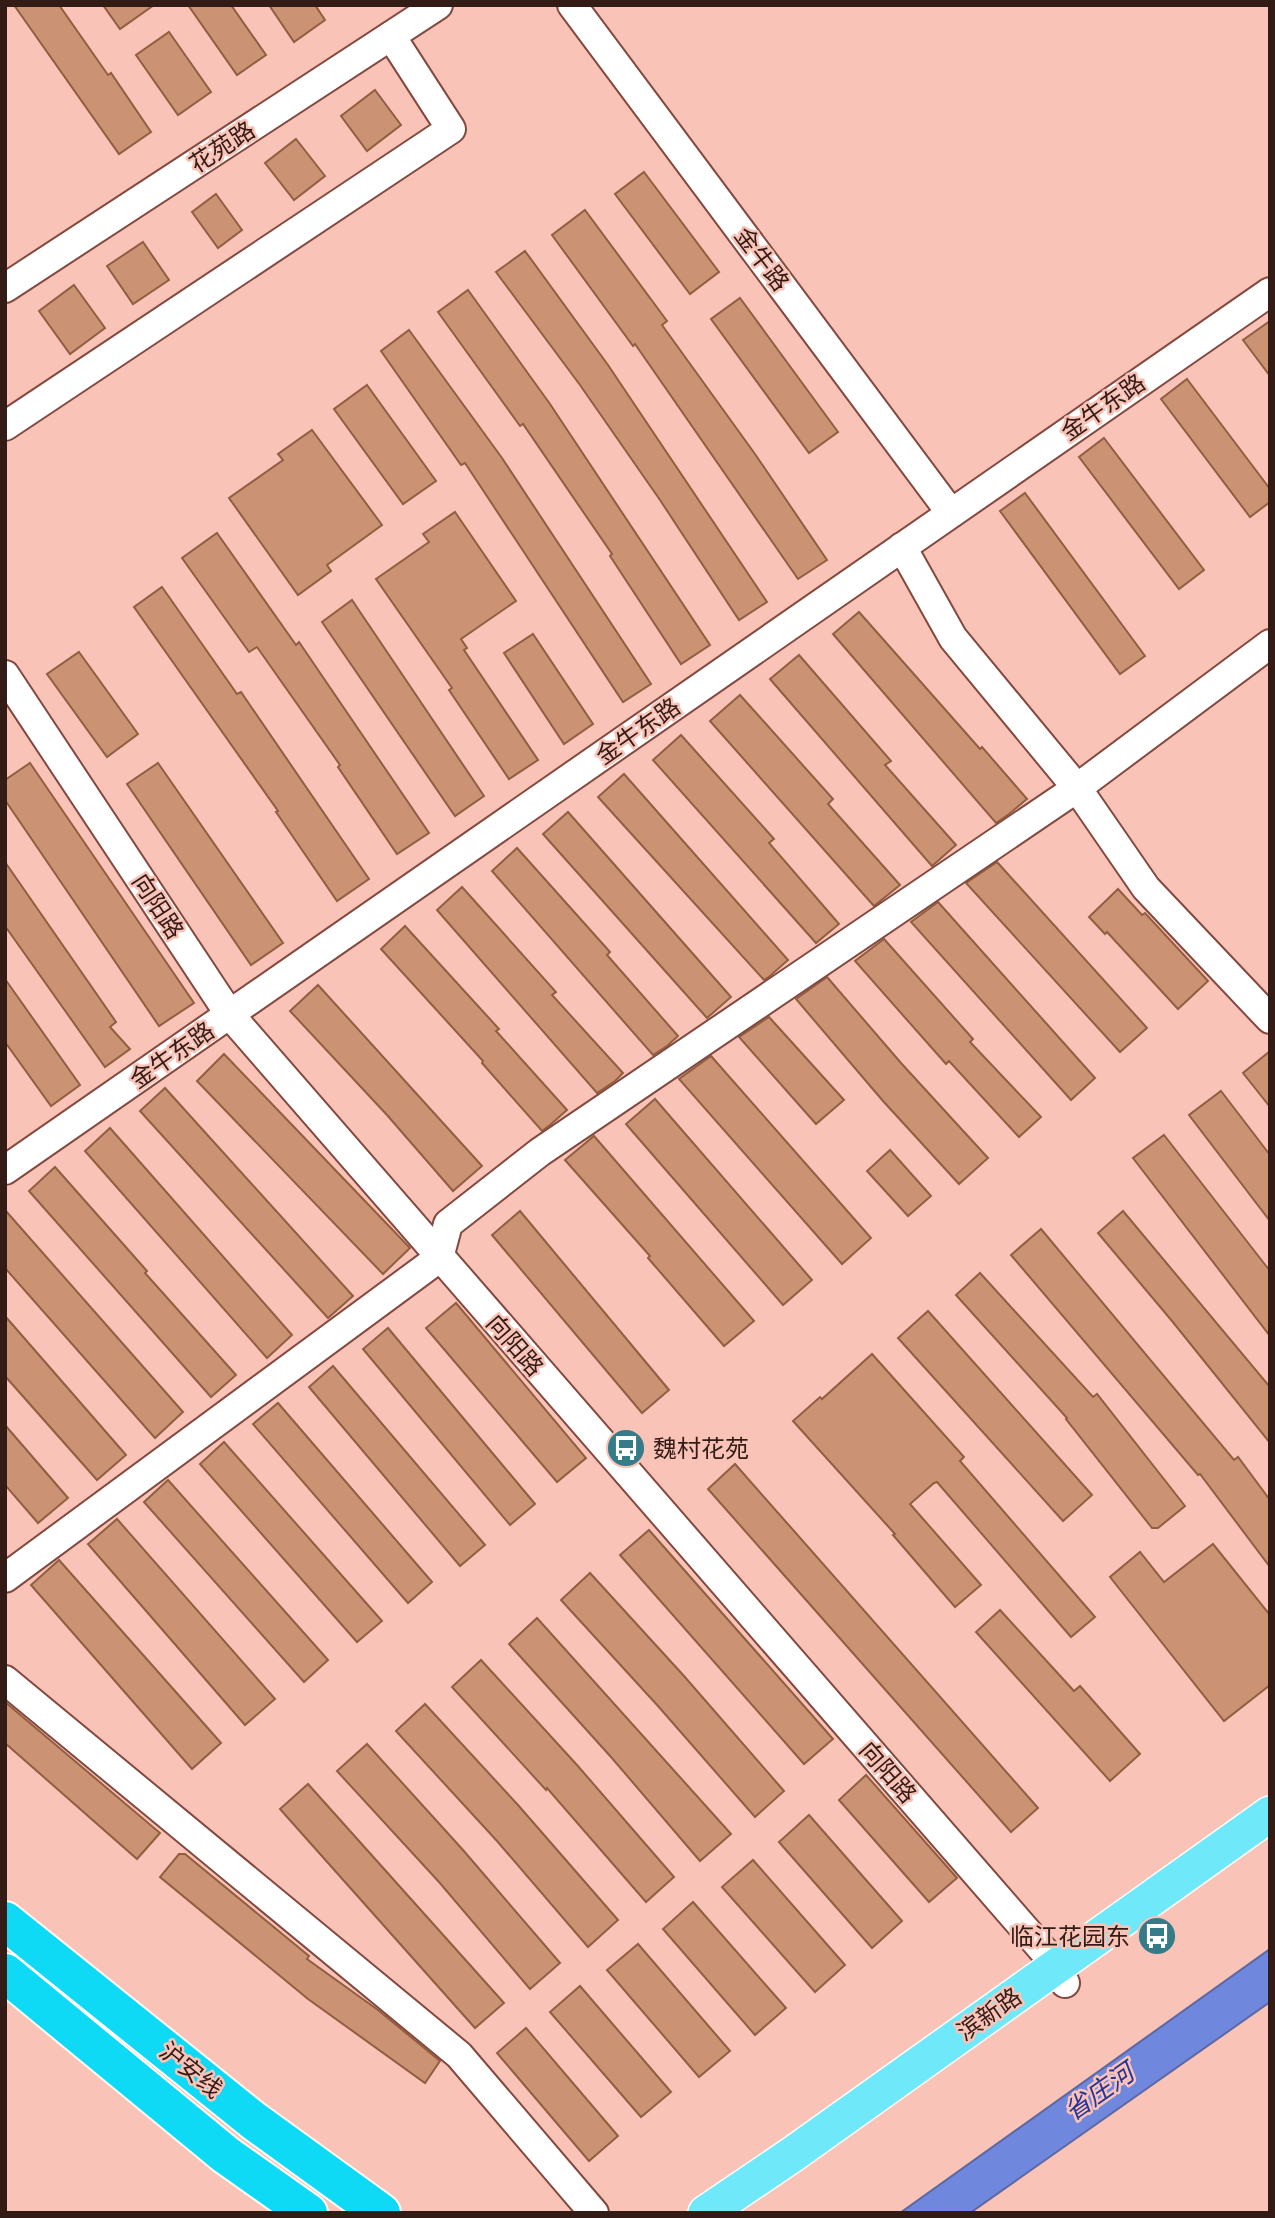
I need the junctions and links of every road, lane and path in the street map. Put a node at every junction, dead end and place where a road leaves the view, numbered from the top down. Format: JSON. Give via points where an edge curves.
{"nodes":[{"id":1,"x":438,"y":5,"type":"edge"},
{"id":2,"x":572,"y":5,"type":"edge"},
{"id":3,"x":391,"y":36,"type":"junction"},
{"id":4,"x":5,"y":288,"type":"edge"},
{"id":5,"x":1270,"y":292,"type":"edge"},
{"id":6,"x":5,"y":426,"type":"edge"},
{"id":7,"x":951,"y":513,"type":"junction"},
{"id":8,"x":902,"y":547,"type":"junction"},
{"id":9,"x":1270,"y":644,"type":"edge"},
{"id":10,"x":5,"y":675,"type":"edge"},
{"id":11,"x":1077,"y":789,"type":"junction"},
{"id":12,"x":1267,"y":1009,"type":"edge"},
{"id":13,"x":230,"y":1015,"type":"junction"},
{"id":14,"x":5,"y":1170,"type":"edge"},
{"id":15,"x":439,"y":1258,"type":"junction"},
{"id":16,"x":5,"y":1578,"type":"edge"},
{"id":17,"x":5,"y":1681,"type":"edge"},
{"id":18,"x":1270,"y":1814,"type":"edge"},
{"id":19,"x":1270,"y":1842,"type":"edge"},
{"id":20,"x":5,"y":1921,"type":"edge"},
{"id":21,"x":5,"y":1973,"type":"edge"},
{"id":22,"x":1061,"y":1974,"type":"junction"},
{"id":23,"x":308,"y":2213,"type":"edge"},
{"id":24,"x":381,"y":2213,"type":"edge"},
{"id":25,"x":594,"y":2213,"type":"edge"},
{"id":26,"x":706,"y":2213,"type":"edge"},
{"id":27,"x":745,"y":2213,"type":"edge"}],
"edges":[{"from":1,"to":3,"type":"street","name":"花苑路"},
{"from":2,"to":7,"type":"street","name":"金牛路"},
{"from":3,"to":4,"type":"street","name":"花苑路"},
{"from":3,"to":6,"type":"street","via":[[451,129]]},
{"from":5,"to":7,"type":"street","name":"金牛东路"},
{"from":7,"to":8,"type":"street","name":"金牛东路"},
{"from":8,"to":11,"type":"street","via":[[953,638]]},
{"from":8,"to":13,"type":"street","name":"金牛东路"},
{"from":9,"to":11,"type":"street"},
{"from":10,"to":13,"type":"street","name":"向阳路"},
{"from":11,"to":12,"type":"street","via":[[1146,888]]},
{"from":11,"to":15,"type":"street","via":[[540,1152],[448,1224]]},
{"from":13,"to":14,"type":"street","name":"金牛东路"},
{"from":13,"to":15,"type":"street","name":"向阳路"},
{"from":15,"to":16,"type":"street"},
{"from":15,"to":22,"type":"street","name":"向阳路"},
{"from":17,"to":25,"type":"street","via":[[459,2055]]},
{"from":18,"to":22,"type":"main road","name":"滨新路"},
{"from":19,"to":22,"type":"main road","name":"滨新路"},
{"from":20,"to":24,"type":"highway","name":"沪安线","via":[[254,2121]]},
{"from":21,"to":23,"type":"highway","name":"沪安线","via":[[226,2155]]},
{"from":22,"to":26,"type":"main road","name":"滨新路"},
{"from":22,"to":27,"type":"main road","name":"滨新路"}]}
